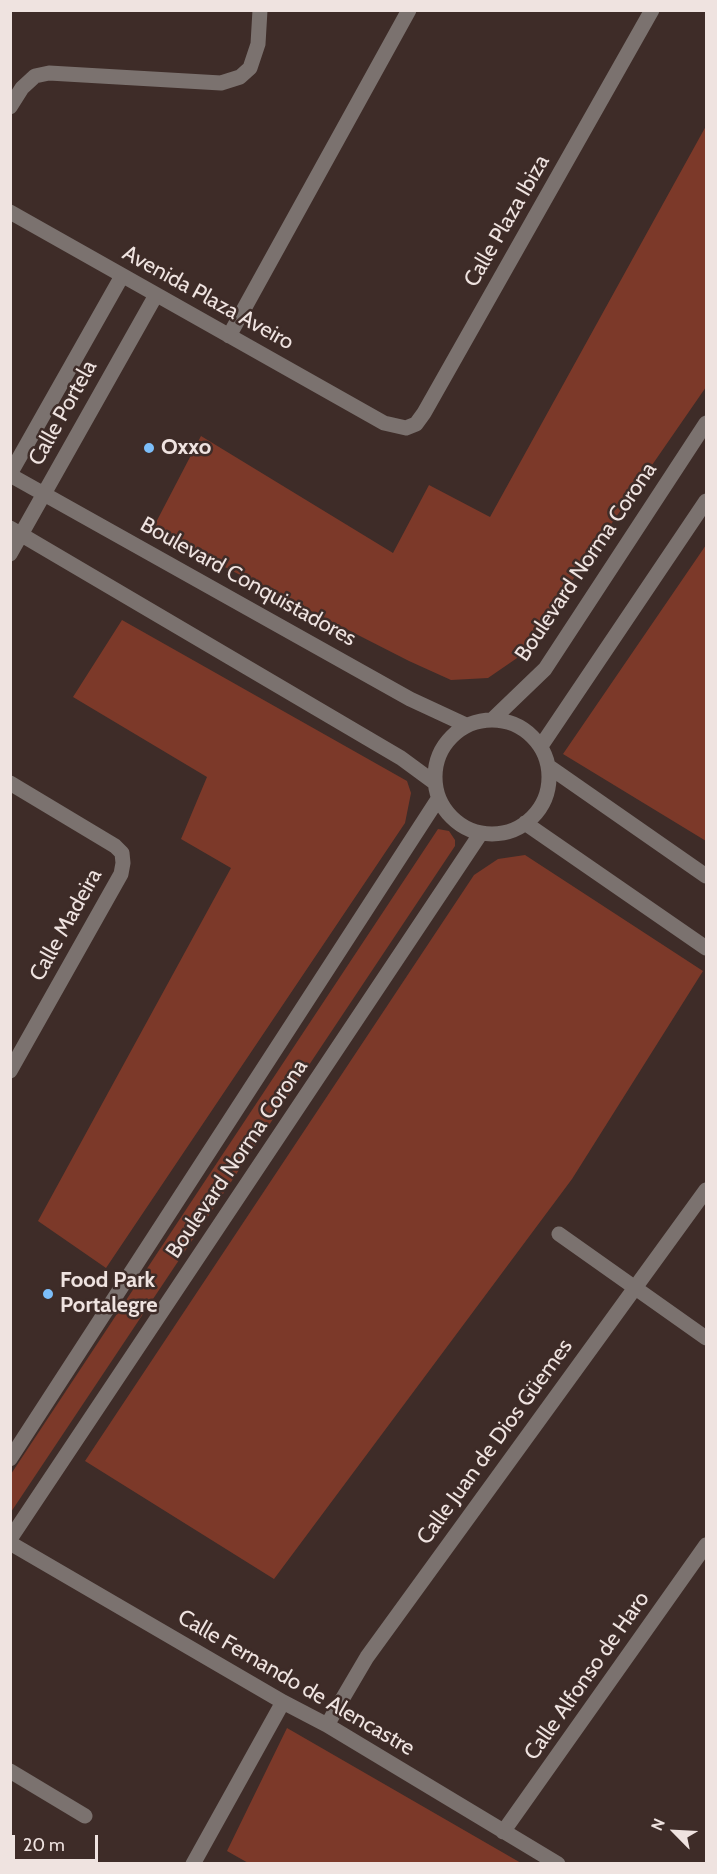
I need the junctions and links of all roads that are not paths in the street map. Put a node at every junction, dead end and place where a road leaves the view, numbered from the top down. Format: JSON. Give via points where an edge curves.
{"nodes":[{"id":1,"x":260,"y":10,"type":"edge"},
{"id":2,"x":409,"y":10,"type":"edge"},
{"id":3,"x":652,"y":10,"type":"edge"},
{"id":4,"x":10,"y":107,"type":"edge"},
{"id":5,"x":10,"y":212,"type":"edge"},
{"id":6,"x":122,"y":276,"type":"junction"},
{"id":7,"x":156,"y":295,"type":"junction"},
{"id":8,"x":229,"y":336,"type":"junction"},
{"id":9,"x":384,"y":423,"type":"joint"},
{"id":10,"x":706,"y":423,"type":"edge"},
{"id":11,"x":10,"y":475,"type":"edge"},
{"id":12,"x":44,"y":494,"type":"junction"},
{"id":13,"x":706,"y":501,"type":"edge"},
{"id":14,"x":16,"y":531,"type":"edge"},
{"id":15,"x":10,"y":554,"type":"edge"},
{"id":16,"x":493,"y":719,"type":"junction"},
{"id":17,"x":466,"y":725,"type":"junction"},
{"id":18,"x":541,"y":746,"type":"junction"},
{"id":19,"x":548,"y":766,"type":"junction"},
{"id":20,"x":10,"y":783,"type":"edge"},
{"id":21,"x":435,"y":783,"type":"junction"},
{"id":22,"x":438,"y":799,"type":"junction"},
{"id":23,"x":525,"y":823,"type":"junction"},
{"id":24,"x":481,"y":833,"type":"junction"},
{"id":25,"x":706,"y":876,"type":"edge"},
{"id":26,"x":706,"y":948,"type":"edge"},
{"id":27,"x":10,"y":1071,"type":"edge"},
{"id":28,"x":706,"y":1190,"type":"edge"},
{"id":29,"x":560,"y":1234,"type":"dead end"},
{"id":30,"x":636,"y":1288,"type":"junction"},
{"id":31,"x":706,"y":1338,"type":"edge"},
{"id":32,"x":10,"y":1459,"type":"edge"},
{"id":33,"x":10,"y":1541,"type":"edge"},
{"id":34,"x":706,"y":1545,"type":"edge"},
{"id":35,"x":283,"y":1702,"type":"junction"},
{"id":36,"x":327,"y":1725,"type":"junction"},
{"id":37,"x":10,"y":1771,"type":"edge"},
{"id":38,"x":85,"y":1816,"type":"dead end"},
{"id":39,"x":503,"y":1832,"type":"junction"},
{"id":40,"x":193,"y":1863,"type":"edge"},
{"id":41,"x":558,"y":1863,"type":"edge"}],
"edges":[{"from":1,"to":4,"type":"street","via":[[258,44],[250,68],[240,77],[221,83],[49,73],[34,76]]},
{"from":2,"to":8,"type":"street"},
{"from":3,"to":9,"type":"street","name":"Calle Plaza Ibiza","via":[[424,413],[416,424],[406,428]]},
{"from":5,"to":6,"type":"street","name":"Avenida Plaza Aveiro"},
{"from":6,"to":7,"type":"street","name":"Avenida Plaza Aveiro"},
{"from":6,"to":11,"type":"street","name":"Calle Portela"},
{"from":7,"to":8,"type":"street","name":"Avenida Plaza Aveiro"},
{"from":7,"to":12,"type":"street","name":"Calle Portela"},
{"from":8,"to":9,"type":"street","name":"Avenida Plaza Aveiro"},
{"from":10,"to":16,"type":"street","name":"Boulevard Norma Corona","via":[[545,669]]},
{"from":11,"to":12,"type":"street","name":"Boulevard Conquistadores"},
{"from":12,"to":14,"type":"street","name":"Calle Portela"},
{"from":12,"to":17,"type":"street","name":"Boulevard Conquistadores","via":[[410,699]]},
{"from":13,"to":18,"type":"street"},
{"from":14,"to":15,"type":"street","name":"Calle Portela"},
{"from":14,"to":21,"type":"street","via":[[401,758]]},
{"from":16,"to":17,"type":"street"},
{"from":16,"to":18,"type":"street","via":[[520,726]]},
{"from":17,"to":21,"type":"street","via":[[441,749],[435,765]]},
{"from":18,"to":19,"type":"street"},
{"from":19,"to":23,"type":"street","via":[[545,798]]},
{"from":19,"to":25,"type":"street"},
{"from":20,"to":27,"type":"street","name":"Calle Madeira","via":[[116,846],[123,863],[121,874]]},
{"from":21,"to":22,"type":"street"},
{"from":22,"to":24,"type":"street","via":[[448,815]]},
{"from":22,"to":32,"type":"street","name":"Boulevard Norma Corona"},
{"from":23,"to":24,"type":"street","via":[[512,831]]},
{"from":23,"to":26,"type":"street"},
{"from":24,"to":33,"type":"street","name":"Boulevard Norma Corona"},
{"from":28,"to":30,"type":"street","name":"Calle Juan de Dios Güemes"},
{"from":29,"to":30,"type":"street"},
{"from":30,"to":31,"type":"street"},
{"from":30,"to":36,"type":"street","name":"Calle Juan de Dios Güemes","via":[[367,1657]]},
{"from":33,"to":35,"type":"street","name":"Calle Fernando de Alencastre"},
{"from":34,"to":39,"type":"street","name":"Calle Alfonso de Haro"},
{"from":35,"to":36,"type":"street","name":"Calle Fernando de Alencastre"},
{"from":35,"to":40,"type":"street"},
{"from":36,"to":39,"type":"street","name":"Calle Fernando de Alencastre"},
{"from":37,"to":38,"type":"street"},
{"from":39,"to":41,"type":"street","name":"Calle Fernando de Alencastre"}]}
